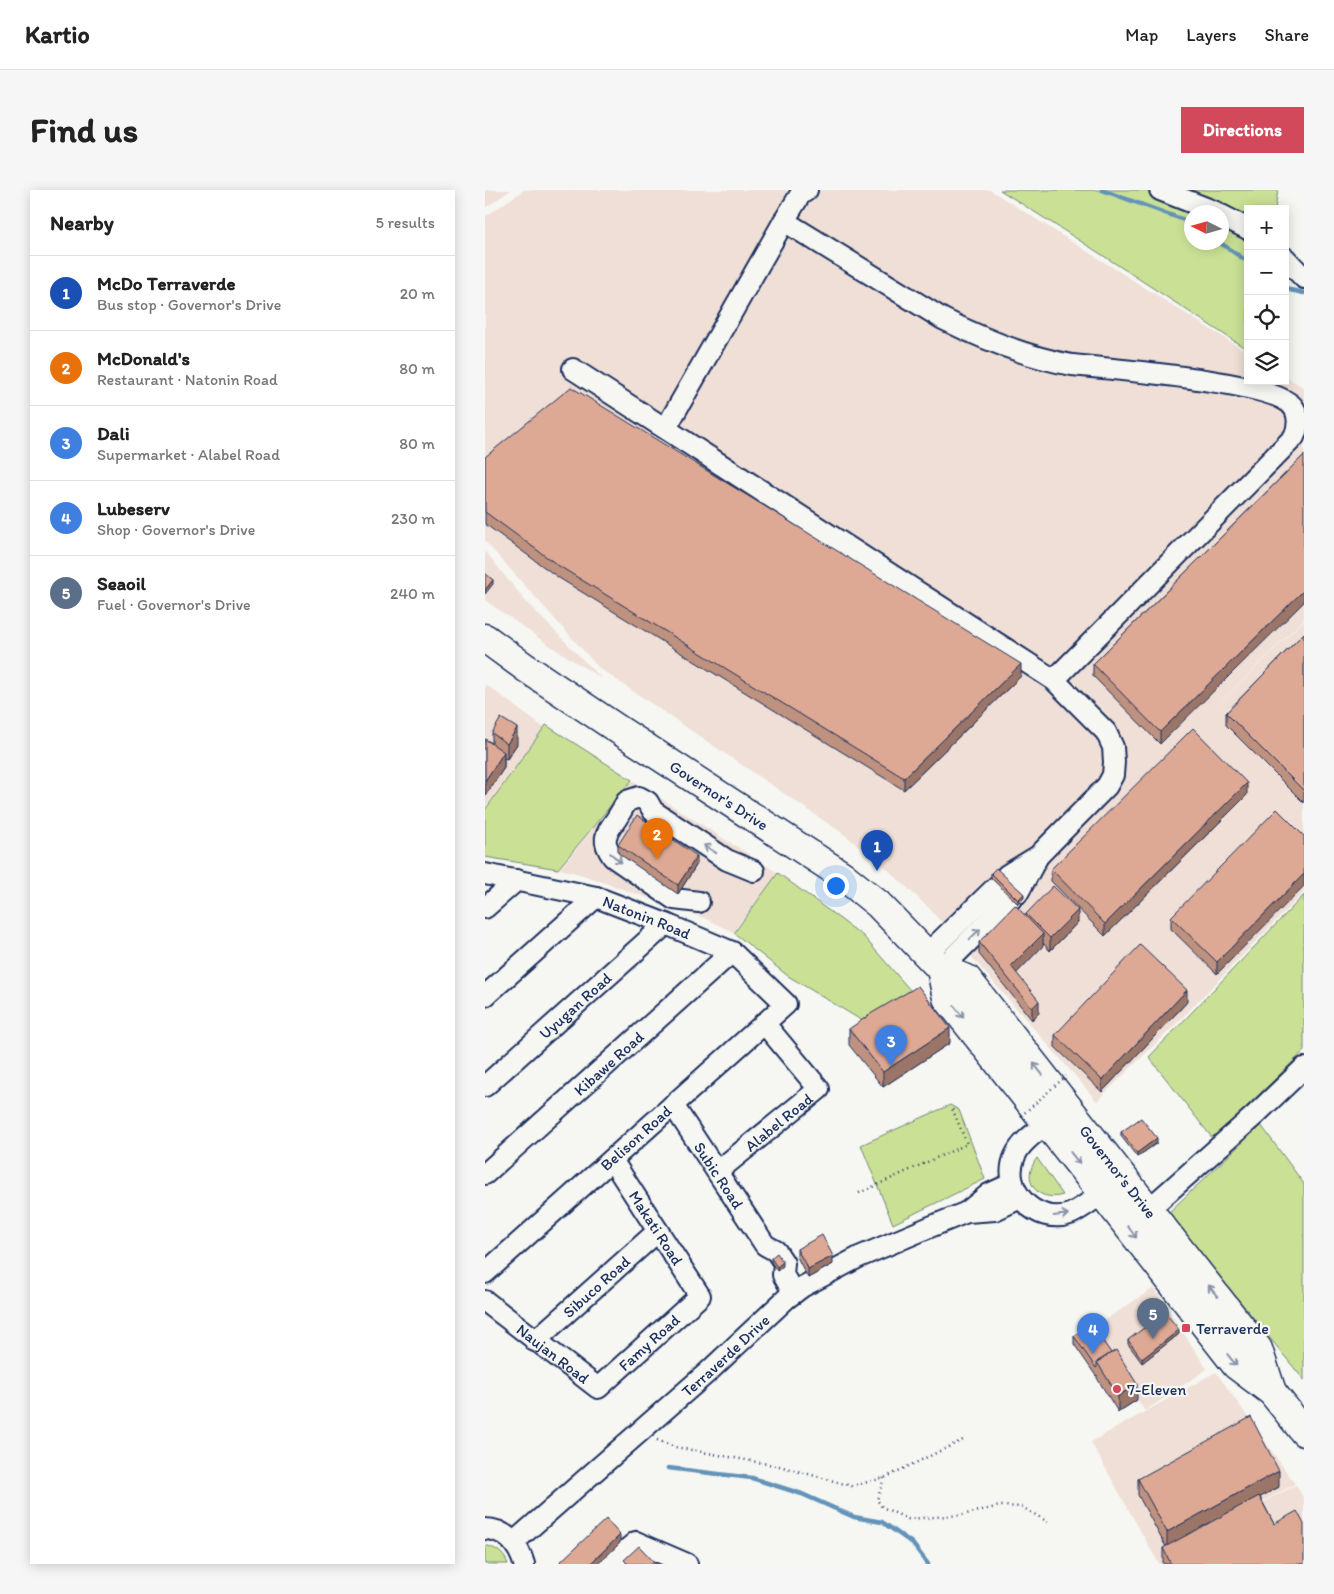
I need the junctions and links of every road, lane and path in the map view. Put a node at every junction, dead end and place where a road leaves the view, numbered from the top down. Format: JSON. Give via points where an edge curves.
{"nodes":[{"id":1,"x":807,"y":190,"type":"edge"},
{"id":2,"x":1160,"y":190,"type":"edge"},
{"id":3,"x":1198,"y":205,"type":"edge"},
{"id":4,"x":1229,"y":219,"type":"edge"},
{"id":5,"x":783,"y":221,"type":"junction"},
{"id":6,"x":1244,"y":227,"type":"edge"},
{"id":7,"x":1289,"y":262,"type":"edge"},
{"id":8,"x":1304,"y":278,"type":"edge"},
{"id":9,"x":573,"y":369,"type":"dead end"},
{"id":10,"x":666,"y":428,"type":"junction"},
{"id":11,"x":485,"y":638,"type":"edge"},
{"id":12,"x":1054,"y":680,"type":"junction"},
{"id":13,"x":754,"y":871,"type":"dead end"},
{"id":14,"x":485,"y":874,"type":"edge"},
{"id":15,"x":517,"y":880,"type":"junction"},
{"id":16,"x":596,"y":897,"type":"junction"},
{"id":17,"x":699,"y":902,"type":"dead end"},
{"id":18,"x":485,"y":908,"type":"edge"},
{"id":19,"x":666,"y":924,"type":"junction"},
{"id":20,"x":732,"y":952,"type":"junction"},
{"id":21,"x":934,"y":961,"type":"junction"},
{"id":22,"x":485,"y":996,"type":"edge"},
{"id":23,"x":786,"y":1004,"type":"joint"},
{"id":24,"x":764,"y":1023,"type":"junction"},
{"id":25,"x":1304,"y":1068,"type":"edge"},
{"id":26,"x":1066,"y":1076,"type":"dead end"},
{"id":27,"x":485,"y":1086,"type":"edge"},
{"id":28,"x":673,"y":1105,"type":"junction"},
{"id":29,"x":952,"y":1108,"type":"dead end"},
{"id":30,"x":1058,"y":1115,"type":"junction"},
{"id":31,"x":1021,"y":1116,"type":"dead end"},
{"id":32,"x":611,"y":1160,"type":"junction"},
{"id":33,"x":718,"y":1171,"type":"junction"},
{"id":34,"x":485,"y":1174,"type":"edge"},
{"id":35,"x":1113,"y":1185,"type":"junction"},
{"id":36,"x":1016,"y":1190,"type":"junction"},
{"id":37,"x":859,"y":1193,"type":"dead end"},
{"id":38,"x":1149,"y":1209,"type":"junction"},
{"id":39,"x":658,"y":1231,"type":"junction"},
{"id":40,"x":485,"y":1273,"type":"edge"},
{"id":41,"x":794,"y":1293,"type":"junction"},
{"id":42,"x":700,"y":1296,"type":"joint"},
{"id":43,"x":485,"y":1301,"type":"edge"},
{"id":44,"x":535,"y":1341,"type":"junction"},
{"id":45,"x":598,"y":1388,"type":"joint"},
{"id":46,"x":1272,"y":1392,"type":"junction"},
{"id":47,"x":640,"y":1432,"type":"junction"},
{"id":48,"x":1304,"y":1432,"type":"edge"},
{"id":49,"x":965,"y":1439,"type":"dead end"},
{"id":50,"x":884,"y":1478,"type":"junction"},
{"id":51,"x":1048,"y":1522,"type":"dead end"},
{"id":52,"x":485,"y":1529,"type":"edge"},
{"id":53,"x":514,"y":1542,"type":"junction"},
{"id":54,"x":524,"y":1564,"type":"edge"},
{"id":55,"x":609,"y":1564,"type":"edge"},
{"id":56,"x":685,"y":1564,"type":"edge"}],
"edges":[{"from":1,"to":5,"type":"street"},
{"from":2,"to":3,"type":"street"},
{"from":4,"to":6,"type":"street"},
{"from":5,"to":10,"type":"street"},
{"from":5,"to":12,"type":"street","via":[[968,332],[1050,361],[1217,381],[1285,400],[1294,408],[1299,425],[1294,437]]},
{"from":7,"to":8,"type":"street"},
{"from":9,"to":10,"type":"street"},
{"from":10,"to":12,"type":"street"},
{"from":11,"to":21,"type":"highway","name":"Governor's Drive","via":[[608,723],[836,870],[878,904]]},
{"from":12,"to":21,"type":"street","via":[[1106,732],[1113,747],[1113,775],[1107,786],[1038,856],[1007,875],[1008,889]]},
{"from":13,"to":17,"type":"street","one_way":true,"via":[[727,860],[653,811],[648,802],[639,797],[627,800],[607,832],[605,841],[613,857],[675,899]]},
{"from":14,"to":15,"type":"street","name":"Natonin Road"},
{"from":15,"to":16,"type":"street","name":"Natonin Road"},
{"from":15,"to":18,"type":"street"},
{"from":16,"to":19,"type":"street","name":"Natonin Road"},
{"from":16,"to":22,"type":"street"},
{"from":19,"to":20,"type":"street","name":"Natonin Road"},
{"from":19,"to":27,"type":"street","name":"Uyugan Road"},
{"from":20,"to":23,"type":"street","name":"Natonin Road"},
{"from":20,"to":34,"type":"street","name":"Kibawe Road"},
{"from":21,"to":30,"type":"highway","name":"Governor's Drive","via":[[967,979]]},
{"from":23,"to":24,"type":"street","name":"Belison Road"},
{"from":24,"to":28,"type":"street","name":"Belison Road"},
{"from":24,"to":33,"type":"street","name":"Alabel Road","via":[[819,1090]]},
{"from":25,"to":38,"type":"street"},
{"from":26,"to":31,"type":"path","bridge":true},
{"from":28,"to":32,"type":"street","name":"Belison Road"},
{"from":28,"to":33,"type":"street","name":"Subic Road"},
{"from":29,"to":37,"type":"path","via":[[967,1144]]},
{"from":30,"to":35,"type":"highway","name":"Governor's Drive"},
{"from":30,"to":36,"type":"street","via":[[1020,1146],[1012,1170]]},
{"from":32,"to":39,"type":"street","name":"Makati Road"},
{"from":32,"to":40,"type":"street","name":"Belison Road"},
{"from":33,"to":41,"type":"street","name":"Subic Road","via":[[765,1245],[765,1257],[773,1270],[783,1275]]},
{"from":36,"to":35,"type":"street","one_way":true,"via":[[1030,1208],[1043,1215],[1057,1216],[1071,1214]]},
{"from":35,"to":38,"type":"highway","name":"Governor's Drive"},
{"from":35,"to":46,"type":"highway","name":"Governor's Drive","one_way":true,"via":[[1236,1366]]},
{"from":36,"to":41,"type":"street","name":"Terraverde Drive","via":[[995,1210],[967,1212],[859,1257]]},
{"from":46,"to":38,"type":"highway","name":"Governor's Drive","one_way":true,"via":[[1258,1349]]},
{"from":39,"to":42,"type":"street","name":"Makati Road"},
{"from":39,"to":44,"type":"street","name":"Sibuco Road"},
{"from":41,"to":47,"type":"street","name":"Terraverde Drive"},
{"from":42,"to":45,"type":"street","name":"Famy Road"},
{"from":43,"to":44,"type":"street","name":"Naujan Road"},
{"from":44,"to":45,"type":"street","name":"Naujan Road"},
{"from":46,"to":48,"type":"highway","name":"Governor's Drive"},
{"from":47,"to":50,"type":"path","via":[[675,1447],[779,1466],[852,1486]]},
{"from":47,"to":53,"type":"street","name":"Terraverde Drive"},
{"from":49,"to":50,"type":"path"},
{"from":50,"to":51,"type":"path","via":[[877,1500],[881,1507],[908,1519],[962,1515],[1000,1506],[1021,1507]]},
{"from":52,"to":53,"type":"street","via":[[503,1534]]},
{"from":53,"to":54,"type":"street"},
{"from":55,"to":56,"type":"street","via":[[636,1542]]}]}
